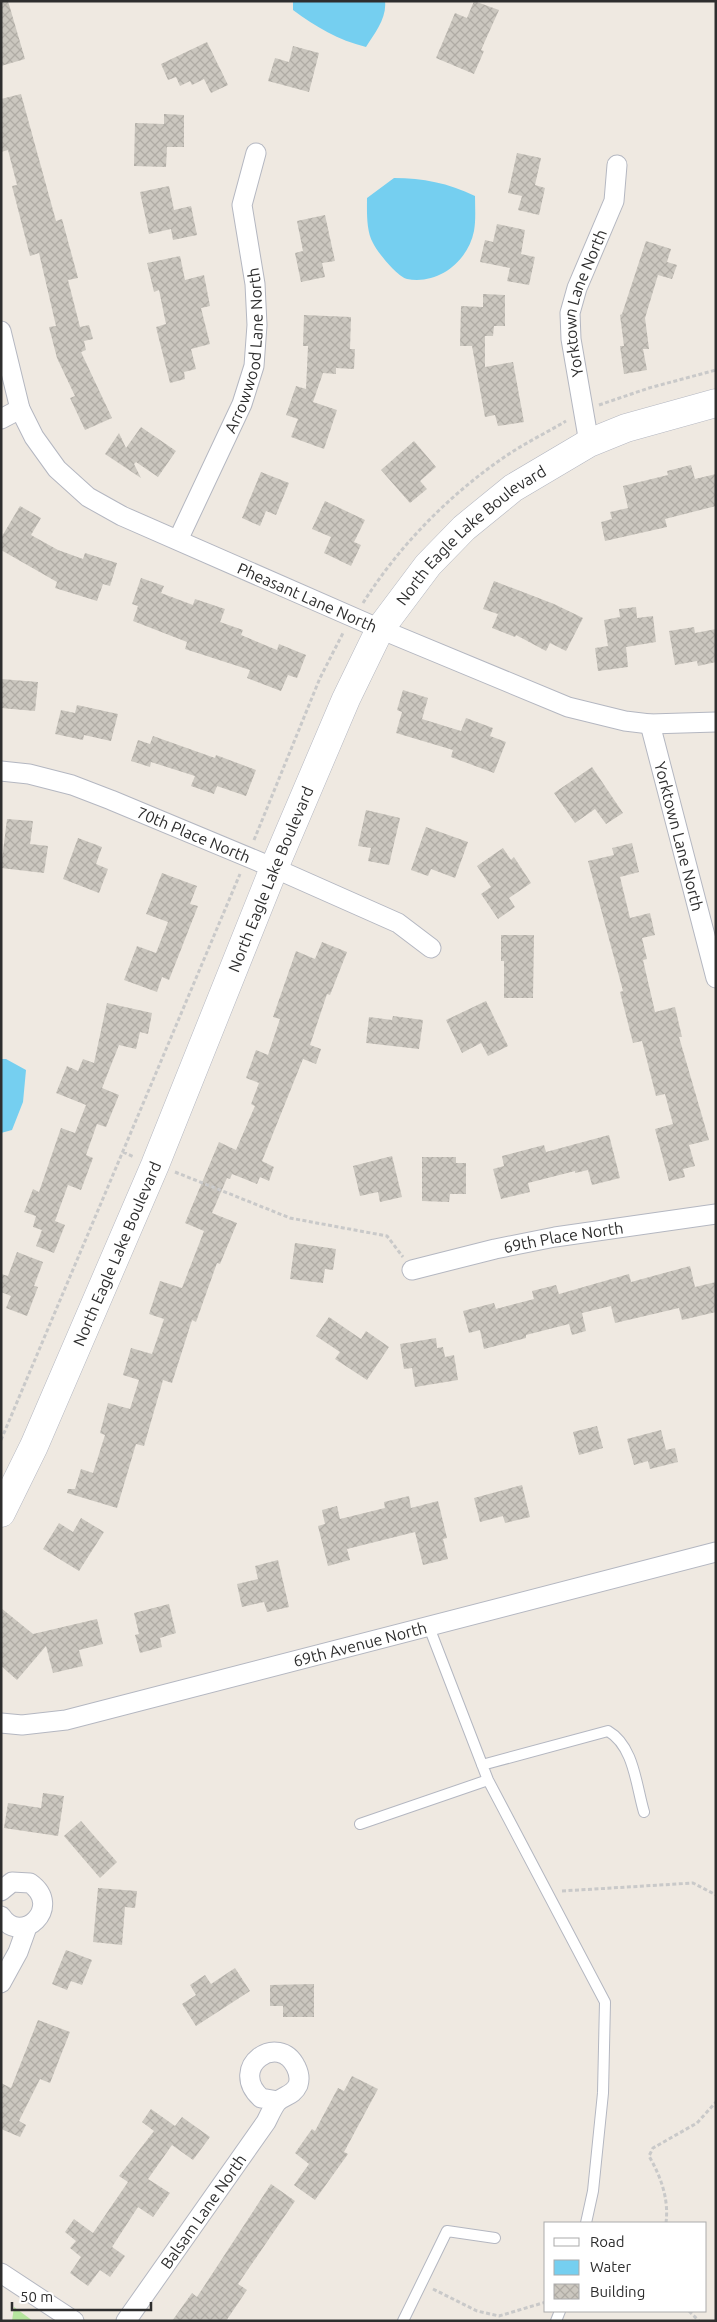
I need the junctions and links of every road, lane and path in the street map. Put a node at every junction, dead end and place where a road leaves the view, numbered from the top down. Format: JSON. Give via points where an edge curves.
{"nodes":[{"id":1,"x":256,"y":153,"type":"dead end"},
{"id":2,"x":617,"y":165,"type":"dead end"},
{"id":3,"x":1,"y":331,"type":"edge"},
{"id":4,"x":716,"y":403,"type":"edge"},
{"id":5,"x":20,"y":409,"type":"junction"},
{"id":6,"x":1,"y":419,"type":"edge"},
{"id":7,"x":589,"y":443,"type":"junction"},
{"id":8,"x":178,"y":540,"type":"junction"},
{"id":9,"x":351,"y":616,"type":"junction"},
{"id":10,"x":380,"y":629,"type":"junction"},
{"id":11,"x":716,"y":722,"type":"edge"},
{"id":12,"x":650,"y":724,"type":"junction"},
{"id":13,"x":1,"y":771,"type":"edge"},
{"id":14,"x":247,"y":856,"type":"junction"},
{"id":15,"x":274,"y":868,"type":"junction"},
{"id":16,"x":431,"y":948,"type":"dead end"},
{"id":17,"x":716,"y":978,"type":"edge"},
{"id":18,"x":123,"y":1152,"type":"junction"},
{"id":19,"x":155,"y":1165,"type":"junction"},
{"id":20,"x":716,"y":1214,"type":"edge"},
{"id":21,"x":412,"y":1270,"type":"joint"},
{"id":22,"x":1,"y":1440,"type":"edge"},
{"id":23,"x":1,"y":1513,"type":"edge"},
{"id":24,"x":716,"y":1552,"type":"edge"},
{"id":25,"x":429,"y":1627,"type":"junction"},
{"id":26,"x":1,"y":1724,"type":"edge"},
{"id":27,"x":482,"y":1765,"type":"junction"},
{"id":28,"x":488,"y":1780,"type":"junction"},
{"id":29,"x":644,"y":1812,"type":"dead end"},
{"id":30,"x":360,"y":1824,"type":"dead end"},
{"id":31,"x":1,"y":1891,"type":"edge"},
{"id":32,"x":547,"y":1892,"type":"junction"},
{"id":33,"x":716,"y":1894,"type":"edge"},
{"id":34,"x":1,"y":1916,"type":"edge"},
{"id":35,"x":27,"y":1927,"type":"junction"},
{"id":36,"x":1,"y":1983,"type":"edge"},
{"id":37,"x":278,"y":2101,"type":"dead end"},
{"id":38,"x":716,"y":2102,"type":"edge"},
{"id":39,"x":586,"y":2222,"type":"edge"},
{"id":40,"x":666,"y":2222,"type":"edge"},
{"id":41,"x":495,"y":2238,"type":"dead end"},
{"id":42,"x":1,"y":2273,"type":"edge"},
{"id":43,"x":421,"y":2284,"type":"junction"},
{"id":44,"x":544,"y":2303,"type":"edge"},
{"id":45,"x":74,"y":2321,"type":"edge"},
{"id":46,"x":126,"y":2321,"type":"edge"},
{"id":47,"x":403,"y":2321,"type":"edge"}],
"edges":[{"from":1,"to":8,"type":"street","name":"Arrowwood Lane North","via":[[242,205],[255,284],[254,366],[242,404]]},
{"from":2,"to":7,"type":"street","name":"Yorktown Lane North","via":[[614,201],[570,313],[571,339]]},
{"from":3,"to":5,"type":"street","name":"Pheasant Lane North"},
{"from":4,"to":7,"type":"street","name":"North Eagle Lake Boulevard","via":[[626,428]]},
{"from":5,"to":6,"type":"street"},
{"from":5,"to":8,"type":"street","name":"Pheasant Lane North","via":[[34,437],[57,470],[88,497]]},
{"from":7,"to":10,"type":"street","name":"North Eagle Lake Boulevard","via":[[513,488],[464,528],[428,565]]},
{"from":8,"to":9,"type":"street","name":"Pheasant Lane North"},
{"from":9,"to":10,"type":"street","name":"Pheasant Lane North"},
{"from":9,"to":14,"type":"path","via":[[320,678]]},
{"from":10,"to":12,"type":"street","name":"Pheasant Lane North","via":[[568,707]]},
{"from":10,"to":15,"type":"street","name":"North Eagle Lake Boulevard","via":[[346,699]]},
{"from":11,"to":12,"type":"street","name":"Pheasant Lane North"},
{"from":12,"to":17,"type":"street","name":"Yorktown Lane North"},
{"from":13,"to":14,"type":"street","name":"70th Place North","via":[[72,785]]},
{"from":14,"to":15,"type":"street","name":"70th Place North"},
{"from":14,"to":18,"type":"path"},
{"from":15,"to":16,"type":"street","name":"70th Place North","via":[[398,923]]},
{"from":15,"to":19,"type":"street","name":"North Eagle Lake Boulevard"},
{"from":18,"to":19,"type":"path"},
{"from":18,"to":22,"type":"path"},
{"from":19,"to":21,"type":"path","via":[[290,1218],[388,1236]]},
{"from":19,"to":23,"type":"street","name":"North Eagle Lake Boulevard","via":[[34,1446]]},
{"from":20,"to":21,"type":"street","name":"69th Place North","via":[[555,1237]]},
{"from":24,"to":25,"type":"street","name":"69th Avenue North"},
{"from":25,"to":26,"type":"street","name":"69th Avenue North","via":[[66,1720]]},
{"from":25,"to":27,"type":"lane"},
{"from":27,"to":28,"type":"lane"},
{"from":27,"to":29,"type":"lane","via":[[608,1731],[626,1748]]},
{"from":28,"to":30,"type":"lane"},
{"from":28,"to":32,"type":"lane"},
{"from":31,"to":35,"type":"street","via":[[12,1882],[22,1881],[36,1888],[44,1905],[40,1918]]},
{"from":32,"to":33,"type":"path","via":[[693,1883]]},
{"from":32,"to":39,"type":"lane","via":[[605,2002],[603,2093],[593,2192]]},
{"from":34,"to":35,"type":"street","via":[[14,1927]]},
{"from":35,"to":36,"type":"street"},
{"from":37,"to":46,"type":"street","name":"Balsam Lane North"},
{"from":38,"to":40,"type":"path","via":[[697,2123],[653,2148],[649,2156],[660,2174],[668,2210]]},
{"from":41,"to":43,"type":"lane","via":[[447,2231]]},
{"from":42,"to":45,"type":"street"},
{"from":43,"to":44,"type":"path","via":[[477,2311],[499,2316]]},
{"from":43,"to":47,"type":"lane"}]}
